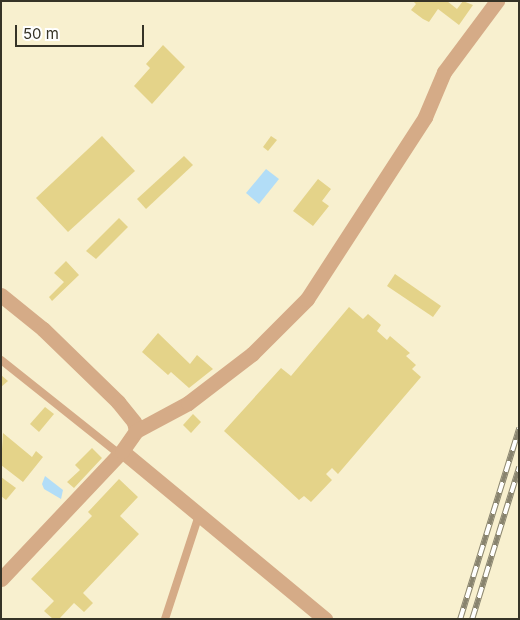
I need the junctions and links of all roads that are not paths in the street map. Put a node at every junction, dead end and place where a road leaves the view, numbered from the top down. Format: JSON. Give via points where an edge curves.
{"nodes":[{"id":1,"x":497,"y":1,"type":"edge"},
{"id":2,"x":1,"y":295,"type":"edge"},
{"id":3,"x":1,"y":360,"type":"edge"},
{"id":4,"x":136,"y":431,"type":"junction"},
{"id":5,"x":120,"y":453,"type":"junction"},
{"id":6,"x":199,"y":515,"type":"junction"},
{"id":7,"x":1,"y":579,"type":"edge"},
{"id":8,"x":165,"y":619,"type":"edge"},
{"id":9,"x":325,"y":619,"type":"edge"}],
"edges":[{"from":1,"to":4,"type":"street","via":[[444,72],[425,116],[307,299],[252,354],[188,403]]},
{"from":2,"to":4,"type":"street","via":[[43,329],[118,402],[134,422]]},
{"from":3,"to":5,"type":"lane"},
{"from":4,"to":5,"type":"street"},
{"from":5,"to":6,"type":"street"},
{"from":5,"to":7,"type":"street"},
{"from":6,"to":8,"type":"lane"},
{"from":6,"to":9,"type":"street"}]}
